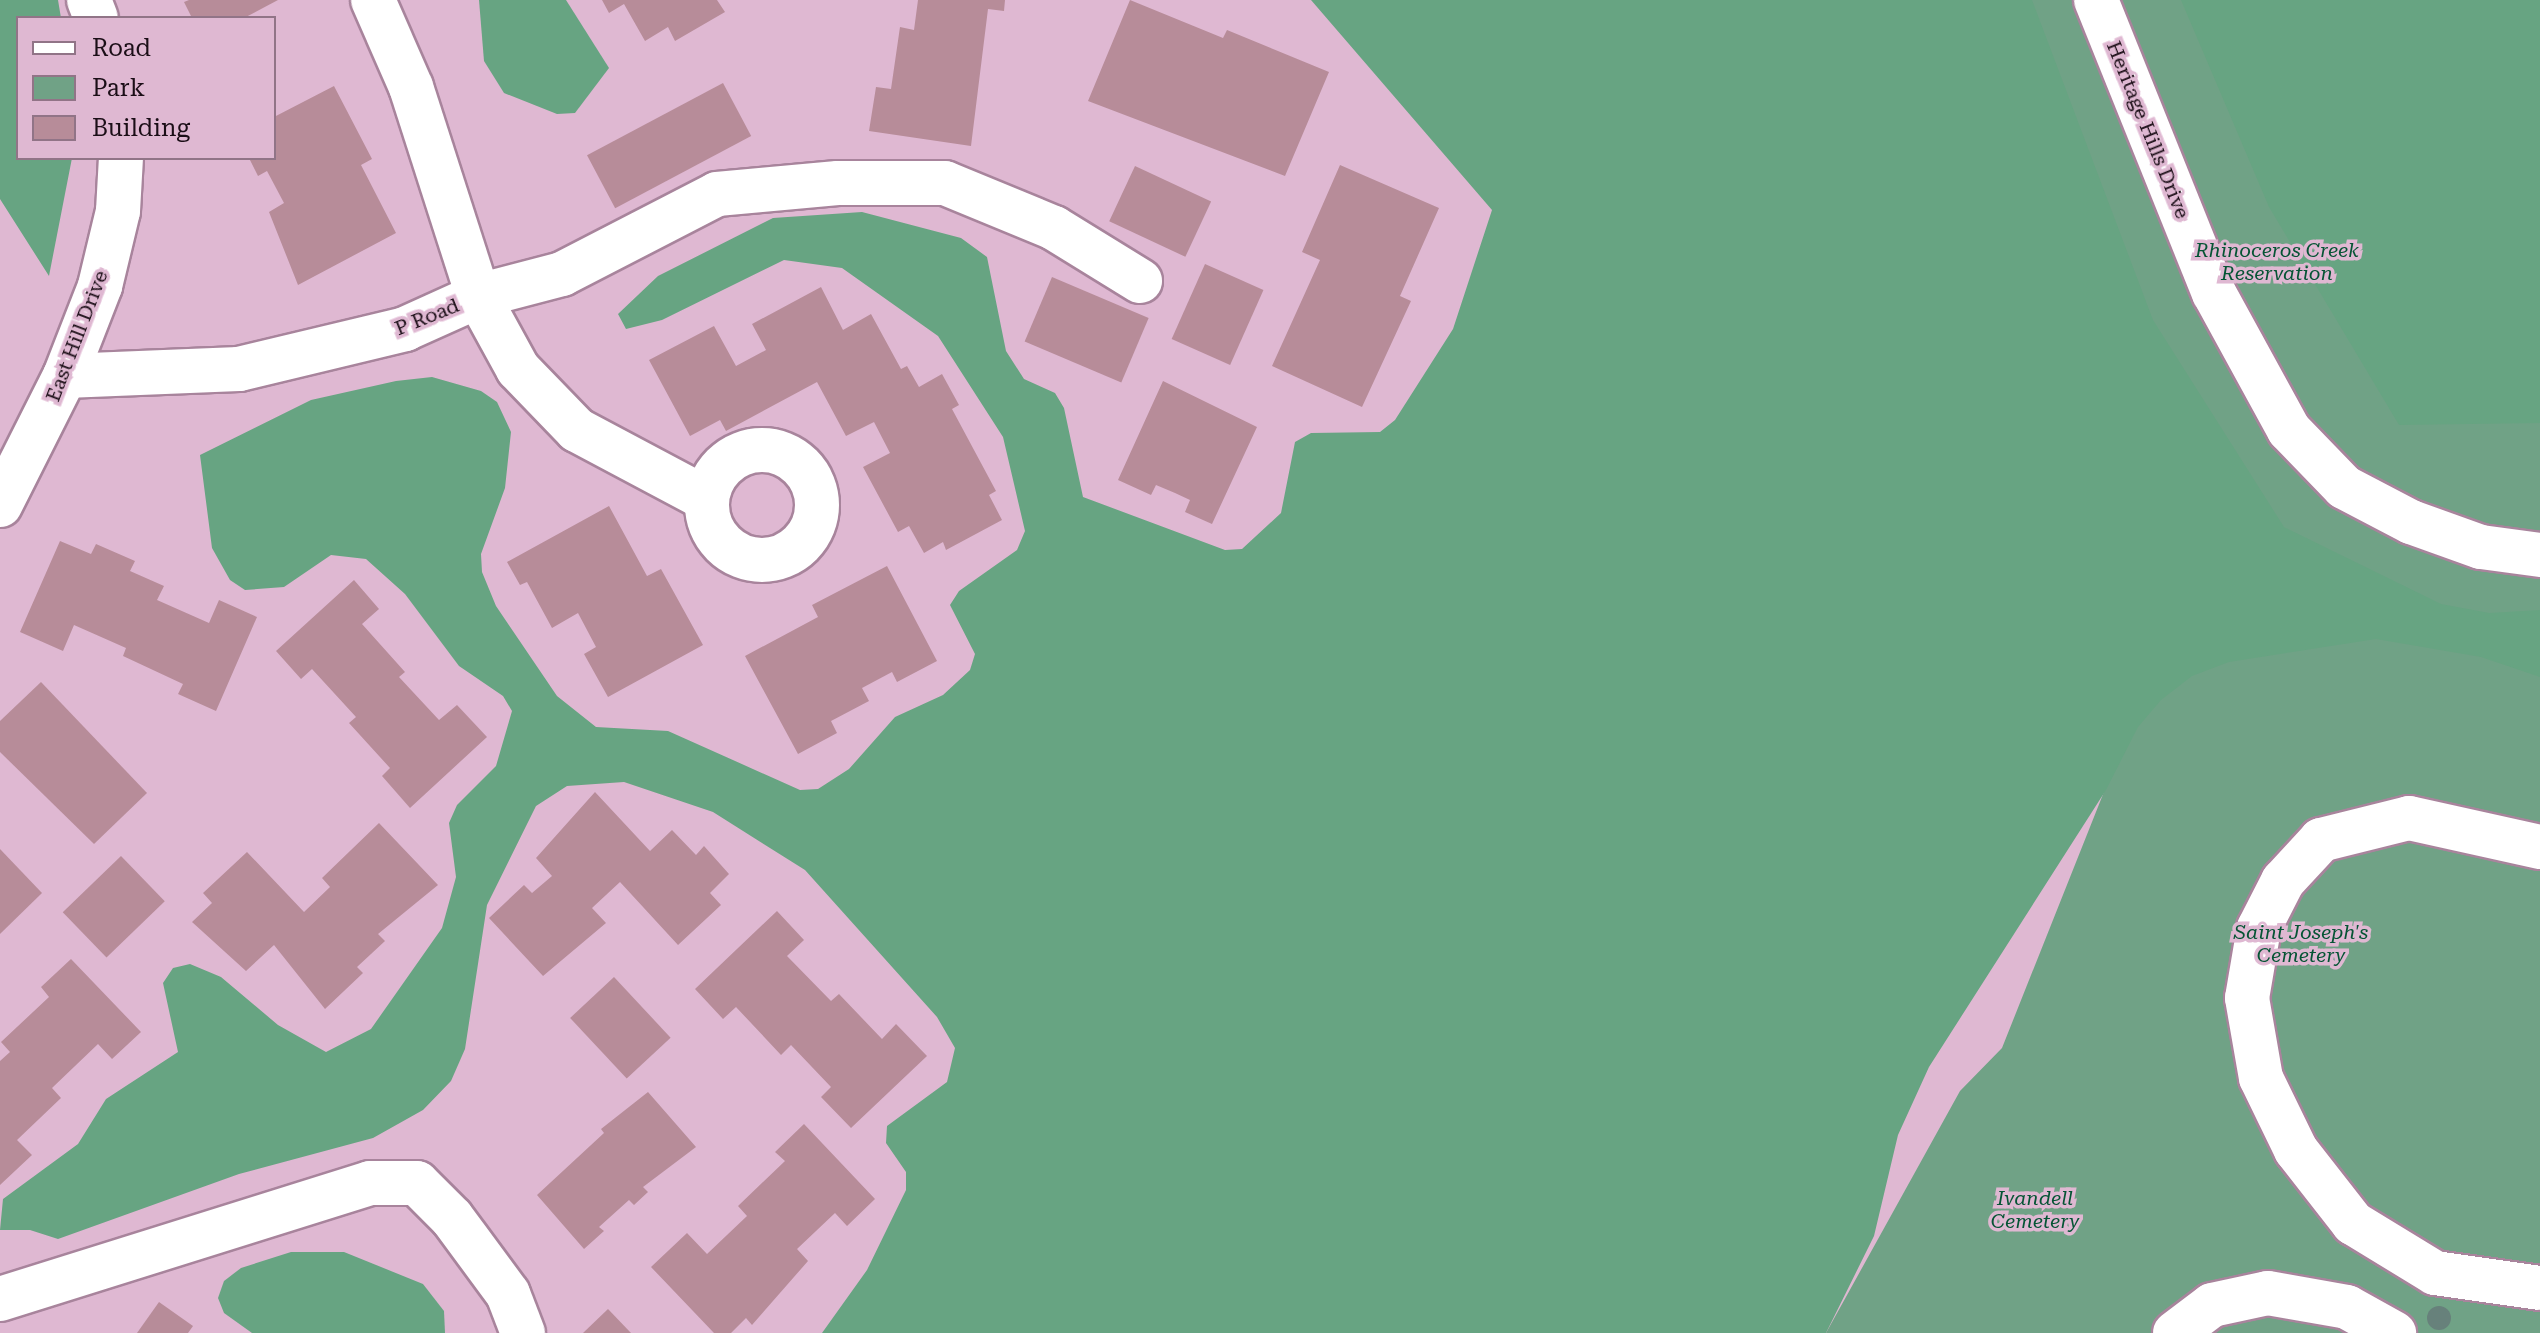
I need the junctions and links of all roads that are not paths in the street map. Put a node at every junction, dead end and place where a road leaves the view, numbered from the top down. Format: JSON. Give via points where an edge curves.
{"nodes":[{"id":1,"x":373,"y":0,"type":"edge"},
{"id":2,"x":2096,"y":0,"type":"edge"},
{"id":3,"x":121,"y":160,"type":"edge"},
{"id":4,"x":1140,"y":281,"type":"dead end"},
{"id":5,"x":478,"y":296,"type":"junction"},
{"id":6,"x":65,"y":376,"type":"junction"},
{"id":7,"x":1,"y":499,"type":"edge"},
{"id":8,"x":707,"y":499,"type":"dead end"},
{"id":9,"x":2540,"y":555,"type":"edge"},
{"id":10,"x":2540,"y":847,"type":"edge"},
{"id":11,"x":2540,"y":1288,"type":"edge"},
{"id":12,"x":0,"y":1299,"type":"edge"},
{"id":13,"x":2322,"y":1318,"type":"edge"},
{"id":14,"x":523,"y":1333,"type":"edge"},
{"id":15,"x":2175,"y":1333,"type":"edge"},
{"id":16,"x":2394,"y":1333,"type":"edge"}],
"edges":[{"from":1,"to":5,"type":"street","via":[[411,87]]},
{"from":2,"to":9,"type":"street","name":"Heritage Hills Drive","via":[[2214,293],[2289,430],[2344,487],[2411,522],[2481,547]]},
{"from":3,"to":6,"type":"street","name":"East Hill Drive","via":[[118,211],[100,286]]},
{"from":4,"to":5,"type":"street","via":[[1054,228],[945,183],[838,183],[717,194],[562,274]]},
{"from":5,"to":6,"type":"street","name":"P Road","via":[[405,329],[239,369]]},
{"from":5,"to":8,"type":"street","name":"P Road","via":[[518,369],[577,430]]},
{"from":6,"to":7,"type":"street","name":"East Hill Drive"},
{"from":10,"to":11,"type":"street","via":[[2409,818],[2321,840],[2283,881],[2259,928],[2247,998],[2261,1078],[2296,1150],[2353,1223],[2435,1273]]},
{"from":12,"to":14,"type":"street","via":[[370,1183],[417,1183],[452,1218],[508,1294]]},
{"from":13,"to":15,"type":"street","via":[[2268,1293],[2212,1305]]},
{"from":13,"to":16,"type":"street","via":[[2347,1307]]}]}
